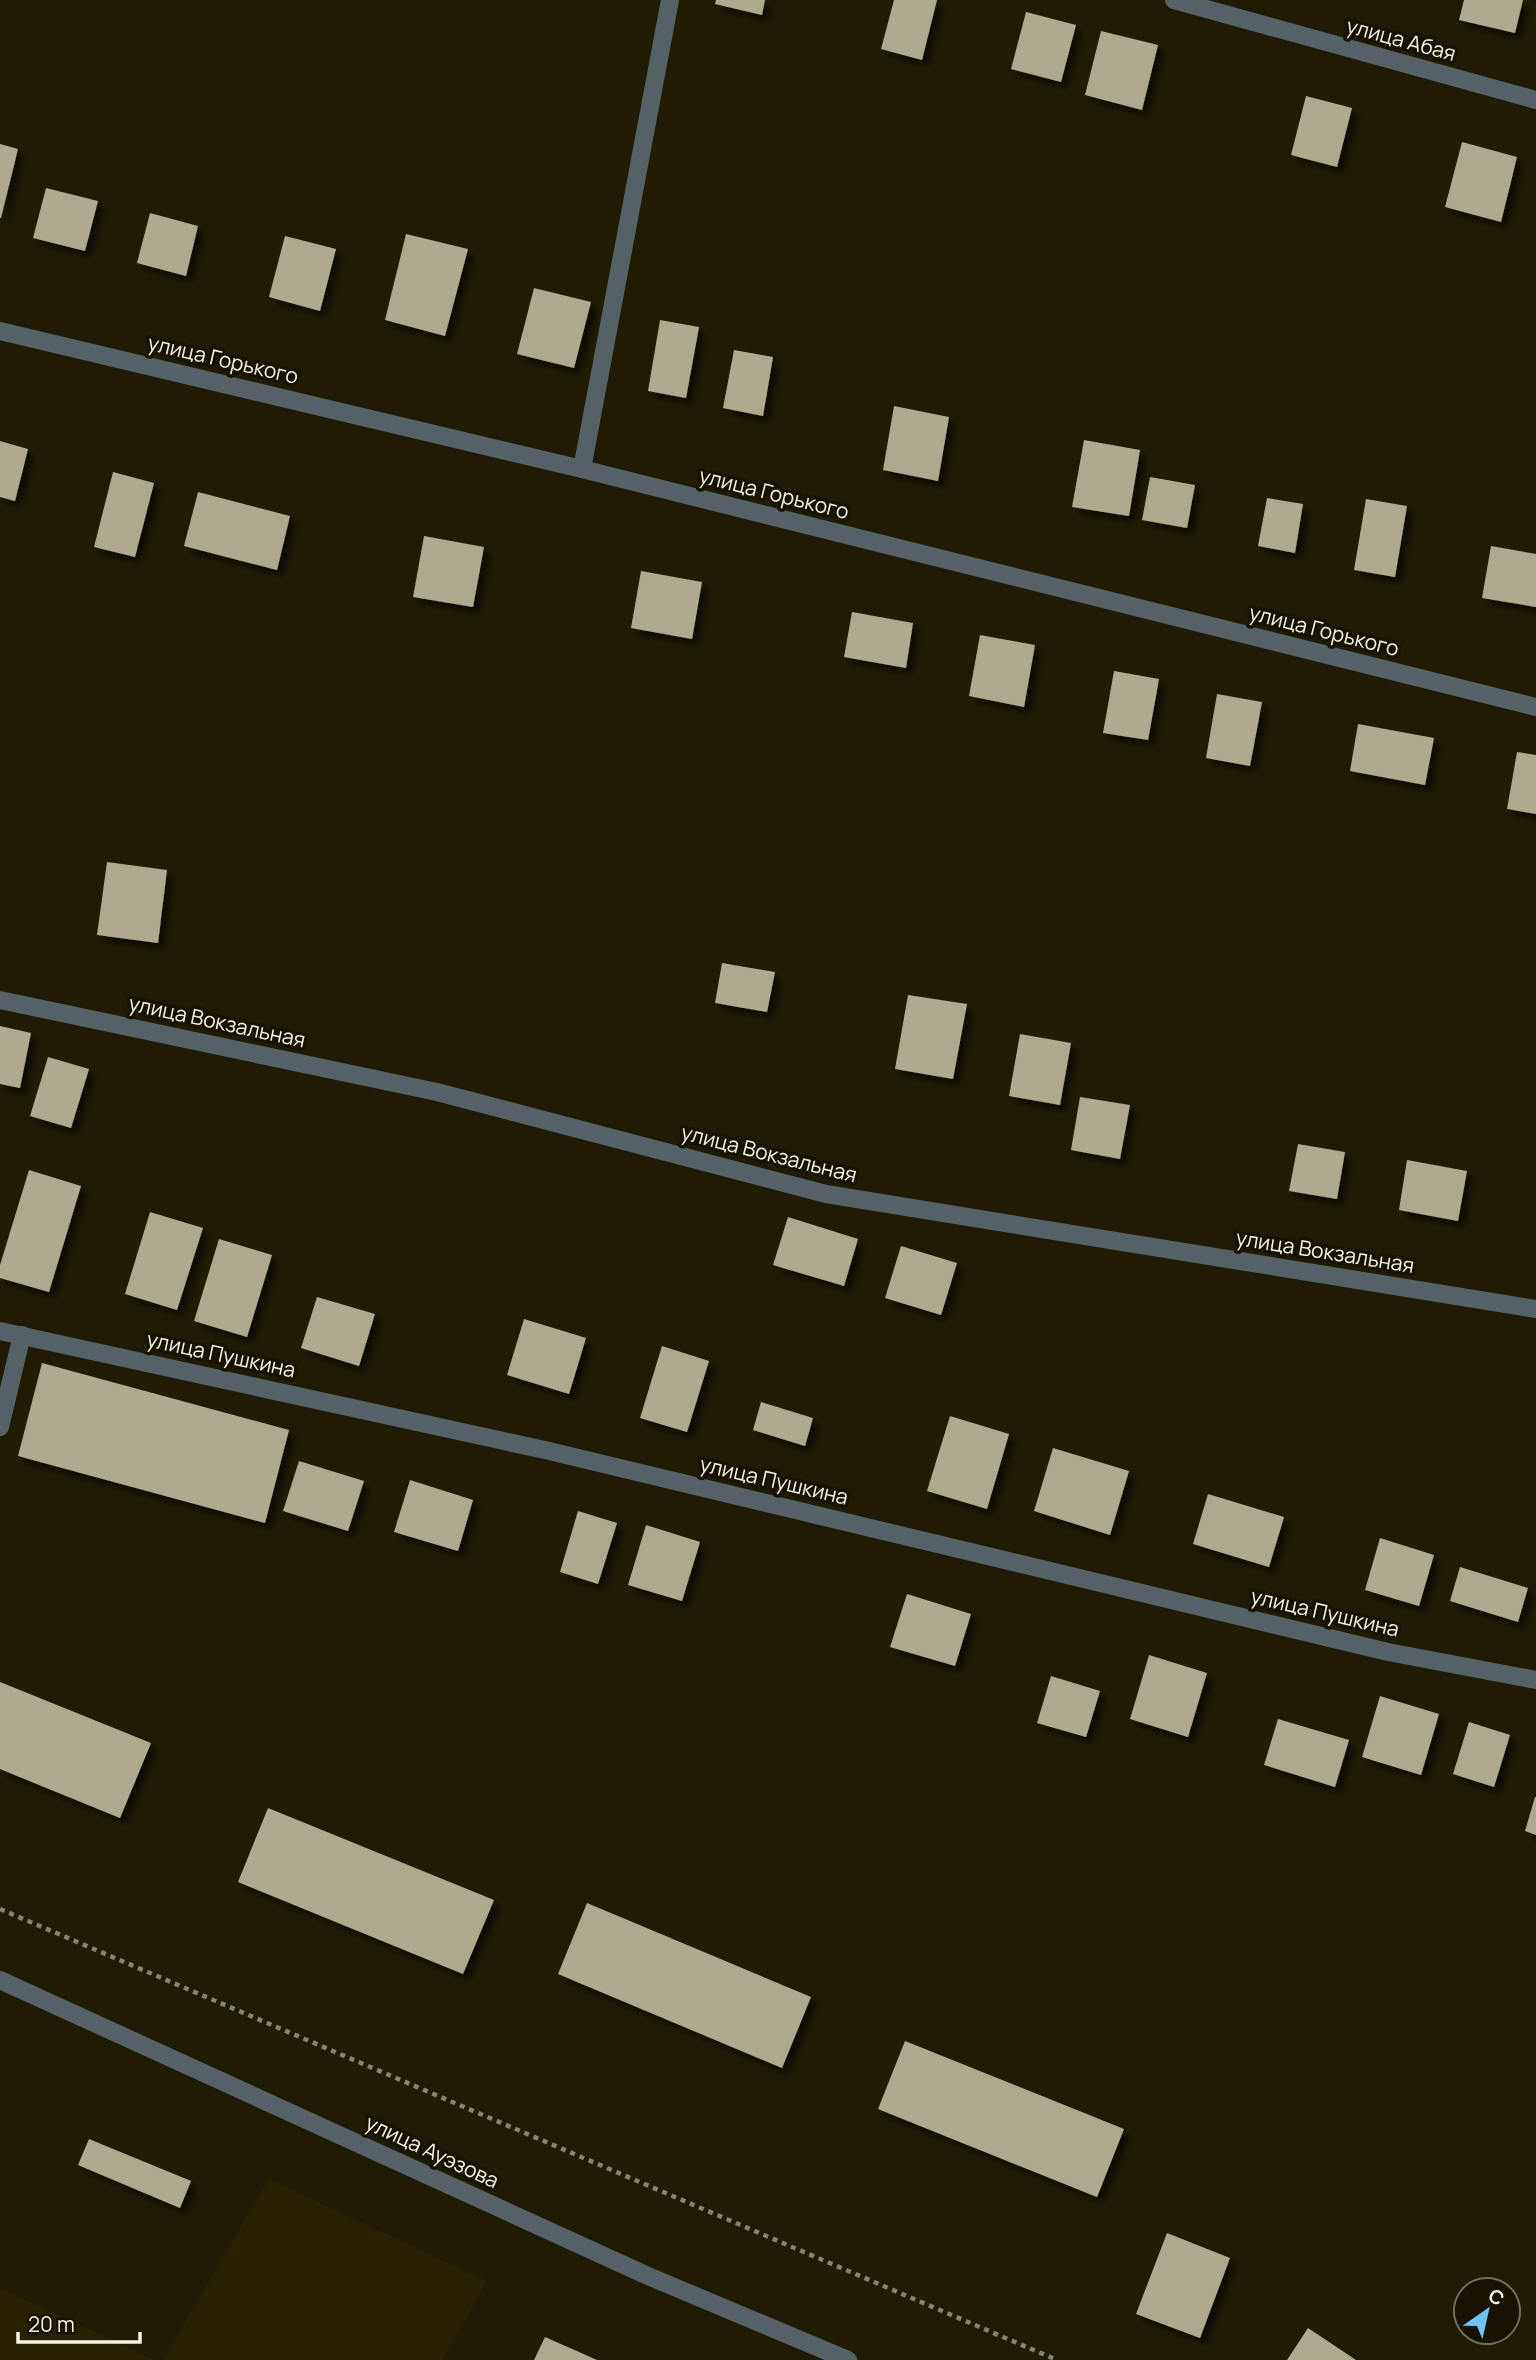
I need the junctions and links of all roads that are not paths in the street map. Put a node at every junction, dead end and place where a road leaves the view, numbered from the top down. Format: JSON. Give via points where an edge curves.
{"nodes":[{"id":1,"x":670,"y":0,"type":"edge"},
{"id":2,"x":1174,"y":0,"type":"edge"},
{"id":3,"x":1536,"y":100,"type":"edge"},
{"id":4,"x":0,"y":331,"type":"edge"},
{"id":5,"x":582,"y":469,"type":"junction"},
{"id":6,"x":1536,"y":707,"type":"edge"},
{"id":7,"x":0,"y":1000,"type":"edge"},
{"id":8,"x":1536,"y":1309,"type":"edge"},
{"id":9,"x":0,"y":1332,"type":"edge"},
{"id":10,"x":22,"y":1335,"type":"junction"},
{"id":11,"x":0,"y":1427,"type":"edge"},
{"id":12,"x":1536,"y":1680,"type":"edge"},
{"id":13,"x":0,"y":1980,"type":"edge"},
{"id":14,"x":848,"y":2360,"type":"edge"}],
"edges":[{"from":1,"to":5,"type":"street"},
{"from":2,"to":3,"type":"street","name":"улица Абая"},
{"from":4,"to":5,"type":"street","name":"улица Горького"},
{"from":5,"to":6,"type":"street","name":"улица Горького"},
{"from":7,"to":8,"type":"street","name":"улица Вокзальная","via":[[437,1092],[826,1194]]},
{"from":9,"to":10,"type":"street","name":"улица Пушкина"},
{"from":10,"to":11,"type":"street"},
{"from":10,"to":12,"type":"street","name":"улица Пушкина","via":[[545,1450],[1388,1652]]},
{"from":13,"to":14,"type":"street","name":"улица Ауэзова","via":[[648,2276]]}]}
